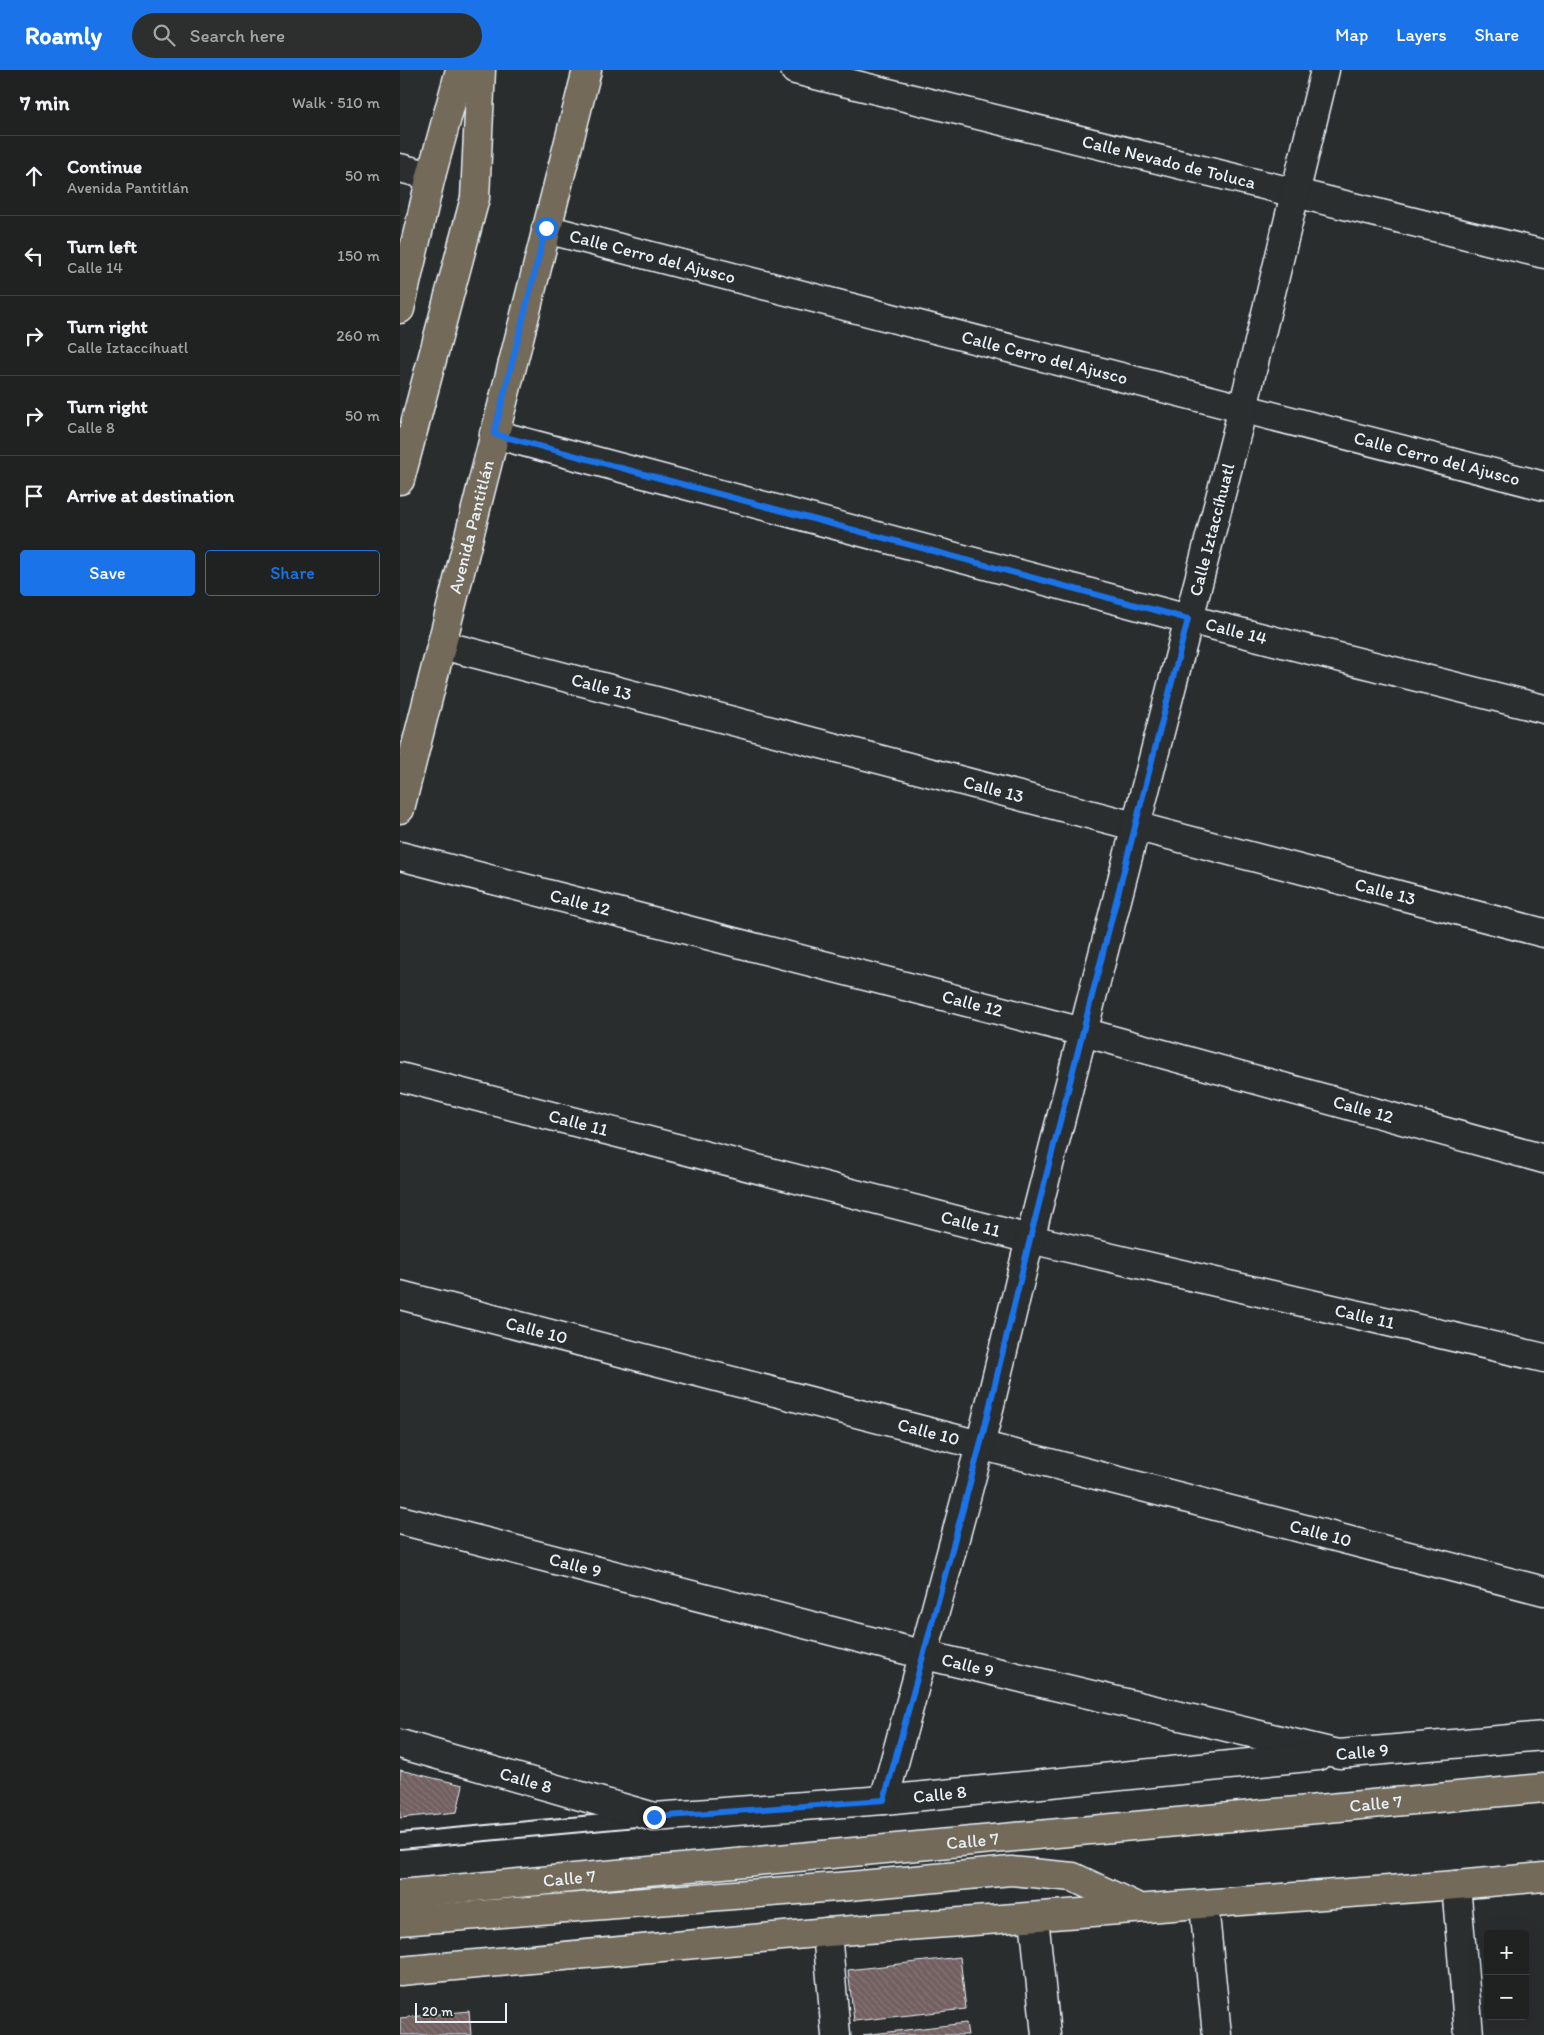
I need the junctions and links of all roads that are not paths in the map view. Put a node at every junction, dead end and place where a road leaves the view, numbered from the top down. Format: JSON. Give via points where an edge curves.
{"nodes":[{"id":1,"x":460,"y":70,"type":"edge"},
{"id":2,"x":481,"y":70,"type":"edge"},
{"id":3,"x":587,"y":70,"type":"edge"},
{"id":4,"x":795,"y":70,"type":"edge"},
{"id":5,"x":1325,"y":70,"type":"edge"},
{"id":6,"x":400,"y":168,"type":"edge"},
{"id":7,"x":432,"y":176,"type":"junction"},
{"id":8,"x":1294,"y":194,"type":"junction"},
{"id":9,"x":546,"y":228,"type":"junction"},
{"id":10,"x":1544,"y":254,"type":"edge"},
{"id":11,"x":400,"y":309,"type":"edge"},
{"id":12,"x":1243,"y":408,"type":"junction"},
{"id":13,"x":494,"y":434,"type":"junction"},
{"id":14,"x":400,"y":480,"type":"edge"},
{"id":15,"x":1544,"y":486,"type":"edge"},
{"id":16,"x":1188,"y":619,"type":"junction"},
{"id":17,"x":442,"y":645,"type":"junction"},
{"id":18,"x":1544,"y":709,"type":"edge"},
{"id":19,"x":400,"y":810,"type":"edge"},
{"id":20,"x":1135,"y":826,"type":"junction"},
{"id":21,"x":400,"y":856,"type":"edge"},
{"id":22,"x":1544,"y":933,"type":"edge"},
{"id":23,"x":1082,"y":1032,"type":"junction"},
{"id":24,"x":400,"y":1077,"type":"edge"},
{"id":25,"x":1544,"y":1159,"type":"edge"},
{"id":26,"x":1030,"y":1239,"type":"junction"},
{"id":27,"x":400,"y":1295,"type":"edge"},
{"id":28,"x":1544,"y":1358,"type":"edge"},
{"id":29,"x":980,"y":1446,"type":"junction"},
{"id":30,"x":400,"y":1520,"type":"edge"},
{"id":31,"x":1544,"y":1591,"type":"edge"},
{"id":32,"x":925,"y":1655,"type":"junction"},
{"id":33,"x":1544,"y":1736,"type":"edge"},
{"id":34,"x":400,"y":1744,"type":"edge"},
{"id":35,"x":1339,"y":1754,"type":"junction"},
{"id":36,"x":1544,"y":1788,"type":"edge"},
{"id":37,"x":884,"y":1800,"type":"junction"},
{"id":38,"x":654,"y":1817,"type":"junction"},
{"id":39,"x":400,"y":1841,"type":"edge"},
{"id":40,"x":1544,"y":1877,"type":"edge"},
{"id":41,"x":1456,"y":1885,"type":"junction"},
{"id":42,"x":400,"y":1894,"type":"edge"},
{"id":43,"x":1204,"y":1904,"type":"junction"},
{"id":44,"x":1141,"y":1909,"type":"junction"},
{"id":45,"x":1034,"y":1917,"type":"junction"},
{"id":46,"x":400,"y":1921,"type":"edge"},
{"id":47,"x":827,"y":1932,"type":"junction"},
{"id":48,"x":400,"y":1971,"type":"edge"},
{"id":49,"x":836,"y":2035,"type":"edge"},
{"id":50,"x":1046,"y":2035,"type":"edge"},
{"id":51,"x":1217,"y":2035,"type":"edge"},
{"id":52,"x":1469,"y":2035,"type":"edge"}],
"edges":[{"from":1,"to":7,"type":"main road"},
{"from":2,"to":14,"type":"main road","via":[[475,198]]},
{"from":3,"to":9,"type":"main road","name":"Avenida Pantitlán"},
{"from":4,"to":8,"type":"street","name":"Calle Nevado de Toluca"},
{"from":5,"to":8,"type":"street","name":"Calle Iztaccíhuatl"},
{"from":6,"to":7,"type":"street"},
{"from":7,"to":11,"type":"main road"},
{"from":8,"to":10,"type":"street","name":"Calle Nevado de Toluca"},
{"from":8,"to":12,"type":"street","name":"Calle Iztaccíhuatl"},
{"from":9,"to":12,"type":"street","name":"Calle Cerro del Ajusco"},
{"from":9,"to":13,"type":"main road","name":"Avenida Pantitlán"},
{"from":12,"to":15,"type":"street","name":"Calle Cerro del Ajusco"},
{"from":12,"to":16,"type":"street","name":"Calle Iztaccíhuatl"},
{"from":13,"to":16,"type":"street","name":"Calle 14"},
{"from":13,"to":17,"type":"main road","name":"Avenida Pantitlán"},
{"from":16,"to":18,"type":"street","name":"Calle 14"},
{"from":16,"to":20,"type":"street","name":"Calle Iztaccíhuatl"},
{"from":17,"to":19,"type":"main road","name":"Avenida Pantitlán"},
{"from":17,"to":20,"type":"street","name":"Calle 13"},
{"from":20,"to":22,"type":"street","name":"Calle 13"},
{"from":20,"to":23,"type":"street","name":"Calle Iztaccíhuatl"},
{"from":21,"to":23,"type":"street","name":"Calle 12"},
{"from":23,"to":25,"type":"street","name":"Calle 12"},
{"from":23,"to":26,"type":"street","name":"Calle Iztaccíhuatl"},
{"from":24,"to":26,"type":"street","name":"Calle 11"},
{"from":26,"to":28,"type":"street","name":"Calle 11"},
{"from":26,"to":29,"type":"street","name":"Calle Iztaccíhuatl"},
{"from":27,"to":29,"type":"street","name":"Calle 10"},
{"from":29,"to":31,"type":"street","name":"Calle 10"},
{"from":29,"to":32,"type":"street","name":"Calle Iztaccíhuatl"},
{"from":30,"to":32,"type":"street","name":"Calle 9"},
{"from":32,"to":35,"type":"street","name":"Calle 9"},
{"from":32,"to":37,"type":"street","name":"Calle Iztaccíhuatl"},
{"from":33,"to":35,"type":"street","name":"Calle 9"},
{"from":34,"to":38,"type":"street","name":"Calle 8"},
{"from":35,"to":37,"type":"street","name":"Calle 8"},
{"from":36,"to":42,"type":"main road","name":"Calle 7"},
{"from":37,"to":38,"type":"street","name":"Calle 8"},
{"from":38,"to":39,"type":"lane"},
{"from":40,"to":41,"type":"main road"},
{"from":41,"to":43,"type":"main road"},
{"from":41,"to":52,"type":"street"},
{"from":43,"to":44,"type":"main road"},
{"from":43,"to":51,"type":"street"},
{"from":44,"to":45,"type":"main road"},
{"from":44,"to":46,"type":"main road","via":[[1073,1877],[1011,1871]]},
{"from":45,"to":47,"type":"main road"},
{"from":45,"to":50,"type":"street"},
{"from":47,"to":48,"type":"main road"},
{"from":47,"to":49,"type":"street"}]}
